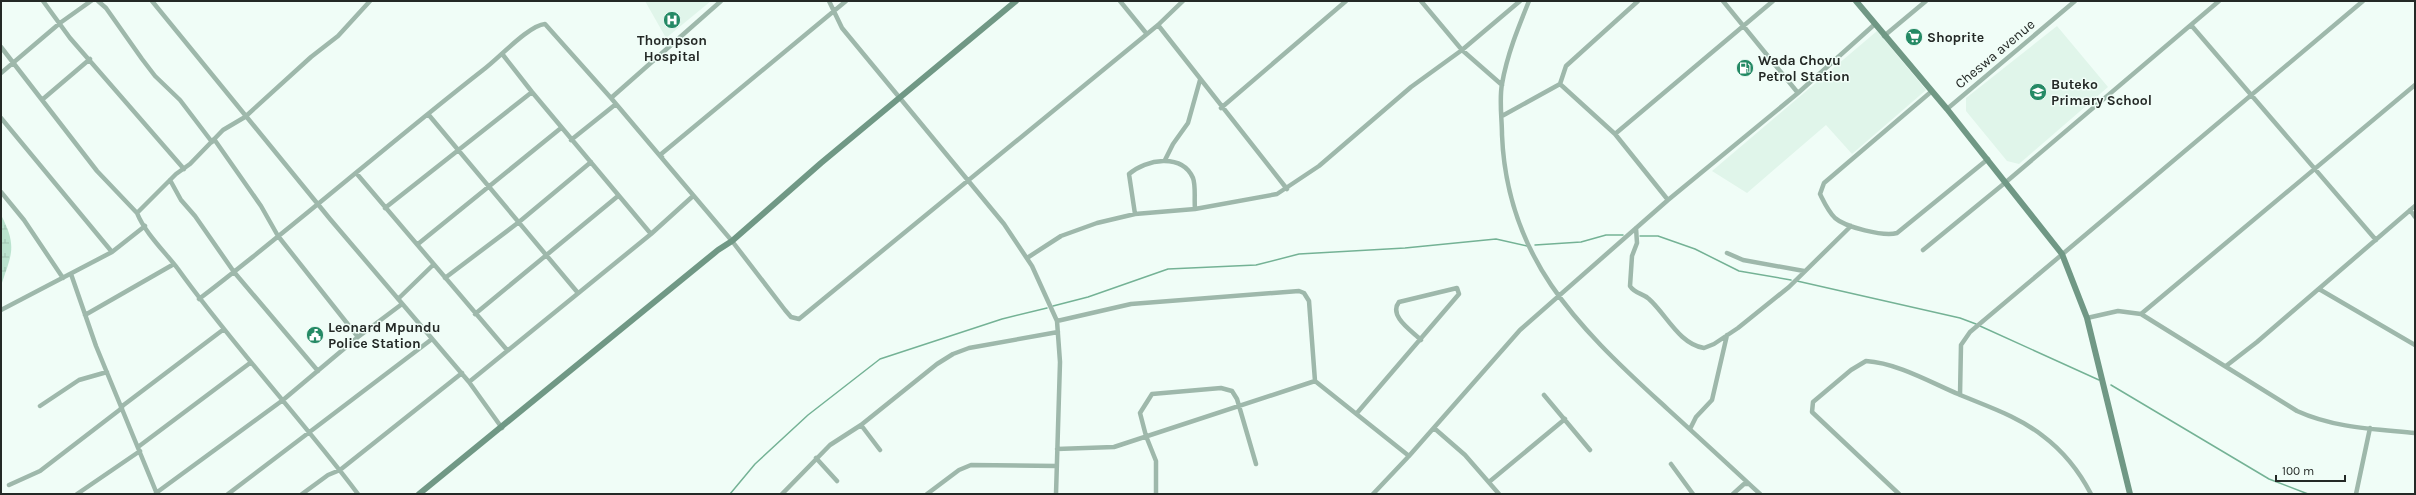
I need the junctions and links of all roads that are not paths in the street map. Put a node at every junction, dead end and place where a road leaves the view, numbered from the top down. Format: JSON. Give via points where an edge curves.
{"nodes":[{"id":1,"x":43,"y":1,"type":"edge"},
{"id":2,"x":91,"y":1,"type":"edge"},
{"id":3,"x":98,"y":1,"type":"edge"},
{"id":4,"x":152,"y":1,"type":"edge"},
{"id":5,"x":370,"y":1,"type":"edge"},
{"id":6,"x":722,"y":1,"type":"edge"},
{"id":7,"x":829,"y":1,"type":"edge"},
{"id":8,"x":846,"y":1,"type":"edge"},
{"id":9,"x":1016,"y":1,"type":"edge"},
{"id":10,"x":1120,"y":1,"type":"edge"},
{"id":11,"x":1183,"y":1,"type":"edge"},
{"id":12,"x":1346,"y":1,"type":"edge"},
{"id":13,"x":1421,"y":1,"type":"edge"},
{"id":14,"x":1520,"y":1,"type":"edge"},
{"id":15,"x":1530,"y":1,"type":"edge"},
{"id":16,"x":1723,"y":1,"type":"edge"},
{"id":17,"x":1773,"y":1,"type":"edge"},
{"id":18,"x":1856,"y":1,"type":"edge"},
{"id":19,"x":1926,"y":1,"type":"edge"},
{"id":20,"x":2075,"y":1,"type":"edge"},
{"id":21,"x":2219,"y":1,"type":"edge"},
{"id":22,"x":2363,"y":1,"type":"edge"},
{"id":23,"x":1637,"y":2,"type":"edge"},
{"id":24,"x":834,"y":12,"type":"junction"},
{"id":25,"x":60,"y":23,"type":"junction"},
{"id":26,"x":1876,"y":24,"type":"junction"},
{"id":27,"x":1158,"y":25,"type":"junction"},
{"id":28,"x":2191,"y":25,"type":"junction"},
{"id":29,"x":1742,"y":26,"type":"junction"},
{"id":30,"x":1146,"y":33,"type":"junction"},
{"id":31,"x":1884,"y":36,"type":"junction"},
{"id":32,"x":1,"y":47,"type":"edge"},
{"id":33,"x":1462,"y":50,"type":"junction"},
{"id":34,"x":503,"y":55,"type":"junction"},
{"id":35,"x":90,"y":59,"type":"junction"},
{"id":36,"x":14,"y":63,"type":"junction"},
{"id":37,"x":1,"y":73,"type":"edge"},
{"id":38,"x":1200,"y":80,"type":"junction"},
{"id":39,"x":1560,"y":84,"type":"junction"},
{"id":40,"x":1502,"y":85,"type":"junction"},
{"id":41,"x":2415,"y":85,"type":"edge"},
{"id":42,"x":1932,"y":91,"type":"junction"},
{"id":43,"x":532,"y":92,"type":"junction"},
{"id":44,"x":1798,"y":93,"type":"junction"},
{"id":45,"x":2251,"y":94,"type":"junction"},
{"id":46,"x":612,"y":98,"type":"junction"},
{"id":47,"x":43,"y":99,"type":"junction"},
{"id":48,"x":900,"y":99,"type":"junction"},
{"id":49,"x":616,"y":104,"type":"junction"},
{"id":50,"x":1221,"y":108,"type":"junction"},
{"id":51,"x":1947,"y":109,"type":"junction"},
{"id":52,"x":428,"y":114,"type":"junction"},
{"id":53,"x":1502,"y":116,"type":"junction"},
{"id":54,"x":245,"y":117,"type":"junction"},
{"id":55,"x":1,"y":118,"type":"edge"},
{"id":56,"x":561,"y":128,"type":"junction"},
{"id":57,"x":1615,"y":134,"type":"junction"},
{"id":58,"x":571,"y":140,"type":"junction"},
{"id":59,"x":213,"y":141,"type":"junction"},
{"id":60,"x":458,"y":152,"type":"junction"},
{"id":61,"x":662,"y":159,"type":"junction"},
{"id":62,"x":1988,"y":159,"type":"junction"},
{"id":63,"x":1165,"y":160,"type":"junction"},
{"id":64,"x":591,"y":162,"type":"junction"},
{"id":65,"x":2314,"y":168,"type":"junction"},
{"id":66,"x":184,"y":170,"type":"junction"},
{"id":67,"x":357,"y":174,"type":"junction"},
{"id":68,"x":170,"y":180,"type":"junction"},
{"id":69,"x":968,"y":180,"type":"junction"},
{"id":70,"x":2006,"y":182,"type":"junction"},
{"id":71,"x":488,"y":186,"type":"junction"},
{"id":72,"x":1287,"y":189,"type":"junction"},
{"id":73,"x":1,"y":192,"type":"edge"},
{"id":74,"x":618,"y":196,"type":"junction"},
{"id":75,"x":692,"y":196,"type":"junction"},
{"id":76,"x":1668,"y":200,"type":"junction"},
{"id":77,"x":318,"y":203,"type":"junction"},
{"id":78,"x":2415,"y":206,"type":"edge"},
{"id":79,"x":385,"y":208,"type":"junction"},
{"id":80,"x":1195,"y":209,"type":"junction"},
{"id":81,"x":2410,"y":210,"type":"junction"},
{"id":82,"x":137,"y":213,"type":"junction"},
{"id":83,"x":1135,"y":214,"type":"junction"},
{"id":84,"x":2415,"y":217,"type":"edge"},
{"id":85,"x":519,"y":222,"type":"junction"},
{"id":86,"x":145,"y":226,"type":"junction"},
{"id":87,"x":1851,"y":226,"type":"junction"},
{"id":88,"x":1636,"y":228,"type":"junction"},
{"id":89,"x":651,"y":234,"type":"junction"},
{"id":90,"x":278,"y":236,"type":"junction"},
{"id":91,"x":2376,"y":240,"type":"junction"},
{"id":92,"x":732,"y":242,"type":"junction"},
{"id":93,"x":418,"y":244,"type":"junction"},
{"id":94,"x":1923,"y":250,"type":"dead end"},
{"id":95,"x":112,"y":252,"type":"junction"},
{"id":96,"x":1727,"y":254,"type":"dead end"},
{"id":97,"x":2062,"y":254,"type":"junction"},
{"id":98,"x":546,"y":256,"type":"junction"},
{"id":99,"x":1027,"y":258,"type":"junction"},
{"id":100,"x":174,"y":264,"type":"junction"},
{"id":101,"x":433,"y":265,"type":"junction"},
{"id":102,"x":1804,"y":271,"type":"junction"},
{"id":103,"x":234,"y":272,"type":"junction"},
{"id":104,"x":72,"y":274,"type":"junction"},
{"id":105,"x":63,"y":278,"type":"junction"},
{"id":106,"x":445,"y":278,"type":"junction"},
{"id":107,"x":2319,"y":289,"type":"junction"},
{"id":108,"x":578,"y":292,"type":"junction"},
{"id":109,"x":199,"y":299,"type":"junction"},
{"id":110,"x":398,"y":299,"type":"junction"},
{"id":111,"x":402,"y":304,"type":"junction"},
{"id":112,"x":1,"y":310,"type":"edge"},
{"id":113,"x":86,"y":314,"type":"junction"},
{"id":114,"x":475,"y":314,"type":"junction"},
{"id":115,"x":2140,"y":314,"type":"junction"},
{"id":116,"x":2087,"y":318,"type":"junction"},
{"id":117,"x":1057,"y":321,"type":"junction"},
{"id":118,"x":224,"y":329,"type":"junction"},
{"id":119,"x":1058,"y":332,"type":"junction"},
{"id":120,"x":1727,"y":335,"type":"junction"},
{"id":121,"x":358,"y":337,"type":"junction"},
{"id":122,"x":432,"y":338,"type":"junction"},
{"id":123,"x":1421,"y":340,"type":"junction"},
{"id":124,"x":2415,"y":345,"type":"edge"},
{"id":125,"x":507,"y":350,"type":"junction"},
{"id":126,"x":250,"y":363,"type":"junction"},
{"id":127,"x":2226,"y":366,"type":"junction"},
{"id":128,"x":318,"y":371,"type":"junction"},
{"id":129,"x":107,"y":372,"type":"junction"},
{"id":130,"x":462,"y":373,"type":"junction"},
{"id":131,"x":1315,"y":380,"type":"junction"},
{"id":132,"x":469,"y":382,"type":"junction"},
{"id":133,"x":1544,"y":395,"type":"dead end"},
{"id":134,"x":1960,"y":395,"type":"junction"},
{"id":135,"x":283,"y":400,"type":"junction"},
{"id":136,"x":40,"y":406,"type":"dead end"},
{"id":137,"x":1239,"y":406,"type":"junction"},
{"id":138,"x":121,"y":408,"type":"junction"},
{"id":139,"x":1357,"y":413,"type":"junction"},
{"id":140,"x":1565,"y":419,"type":"junction"},
{"id":141,"x":861,"y":425,"type":"junction"},
{"id":142,"x":502,"y":428,"type":"junction"},
{"id":143,"x":1434,"y":428,"type":"junction"},
{"id":144,"x":2370,"y":428,"type":"junction"},
{"id":145,"x":1690,"y":429,"type":"junction"},
{"id":146,"x":311,"y":432,"type":"junction"},
{"id":147,"x":2415,"y":433,"type":"edge"},
{"id":148,"x":1146,"y":436,"type":"junction"},
{"id":149,"x":139,"y":449,"type":"junction"},
{"id":150,"x":1057,"y":449,"type":"junction"},
{"id":151,"x":880,"y":450,"type":"dead end"},
{"id":152,"x":1590,"y":450,"type":"dead end"},
{"id":153,"x":1409,"y":456,"type":"junction"},
{"id":154,"x":816,"y":458,"type":"junction"},
{"id":155,"x":1256,"y":464,"type":"dead end"},
{"id":156,"x":1671,"y":464,"type":"dead end"},
{"id":157,"x":1057,"y":466,"type":"junction"},
{"id":158,"x":340,"y":470,"type":"junction"},
{"id":159,"x":837,"y":481,"type":"dead end"},
{"id":160,"x":1490,"y":482,"type":"junction"},
{"id":161,"x":1750,"y":484,"type":"junction"},
{"id":162,"x":9,"y":485,"type":"dead end"},
{"id":163,"x":156,"y":493,"type":"edge"},
{"id":164,"x":77,"y":494,"type":"edge"},
{"id":165,"x":228,"y":494,"type":"edge"},
{"id":166,"x":302,"y":494,"type":"edge"},
{"id":167,"x":358,"y":494,"type":"edge"},
{"id":168,"x":419,"y":494,"type":"edge"},
{"id":169,"x":782,"y":494,"type":"edge"},
{"id":170,"x":927,"y":494,"type":"edge"},
{"id":171,"x":1056,"y":494,"type":"edge"},
{"id":172,"x":1156,"y":494,"type":"edge"},
{"id":173,"x":1373,"y":494,"type":"edge"},
{"id":174,"x":1500,"y":494,"type":"edge"},
{"id":175,"x":1693,"y":494,"type":"edge"},
{"id":176,"x":1733,"y":494,"type":"edge"},
{"id":177,"x":1760,"y":494,"type":"edge"},
{"id":178,"x":1899,"y":494,"type":"edge"},
{"id":179,"x":2091,"y":494,"type":"edge"},
{"id":180,"x":2130,"y":494,"type":"edge"},
{"id":181,"x":2356,"y":494,"type":"edge"}],
"edges":[{"from":1,"to":25,"type":"street"},
{"from":2,"to":25,"type":"street"},
{"from":3,"to":59,"type":"street","via":[[110,13],[155,76],[180,100]]},
{"from":4,"to":54,"type":"street"},
{"from":5,"to":54,"type":"street","via":[[338,36]]},
{"from":6,"to":46,"type":"street"},
{"from":7,"to":24,"type":"street"},
{"from":8,"to":24,"type":"street"},
{"from":9,"to":48,"type":"street"},
{"from":10,"to":30,"type":"street"},
{"from":11,"to":27,"type":"street"},
{"from":12,"to":50,"type":"street"},
{"from":13,"to":33,"type":"street"},
{"from":14,"to":33,"type":"street"},
{"from":15,"to":40,"type":"street","via":[[1513,42]]},
{"from":16,"to":29,"type":"street"},
{"from":17,"to":29,"type":"street"},
{"from":18,"to":26,"type":"street"},
{"from":19,"to":31,"type":"street"},
{"from":20,"to":51,"type":"street","name":"Cheswa avenue"},
{"from":21,"to":28,"type":"street"},
{"from":22,"to":45,"type":"street"},
{"from":23,"to":39,"type":"street","via":[[1566,66]]},
{"from":24,"to":48,"type":"street","via":[[842,28]]},
{"from":24,"to":61,"type":"street","via":[[660,155]]},
{"from":25,"to":35,"type":"street"},
{"from":25,"to":36,"type":"street"},
{"from":26,"to":31,"type":"street"},
{"from":26,"to":44,"type":"street"},
{"from":27,"to":30,"type":"street"},
{"from":27,"to":38,"type":"street"},
{"from":28,"to":45,"type":"street"},
{"from":28,"to":70,"type":"street"},
{"from":29,"to":44,"type":"street"},
{"from":29,"to":57,"type":"street"},
{"from":30,"to":69,"type":"street"},
{"from":31,"to":42,"type":"street"},
{"from":32,"to":36,"type":"street"},
{"from":33,"to":40,"type":"street"},
{"from":33,"to":72,"type":"street","via":[[1411,86],[1367,123],[1349,142]]},
{"from":34,"to":43,"type":"street"},
{"from":34,"to":46,"type":"street","via":[[539,24],[545,24],[551,27]]},
{"from":34,"to":52,"type":"street"},
{"from":35,"to":47,"type":"street"},
{"from":35,"to":66,"type":"street"},
{"from":36,"to":37,"type":"street"},
{"from":36,"to":47,"type":"street"},
{"from":38,"to":50,"type":"street"},
{"from":38,"to":63,"type":"street","via":[[1188,123]]},
{"from":39,"to":53,"type":"street"},
{"from":39,"to":57,"type":"street"},
{"from":40,"to":53,"type":"street"},
{"from":41,"to":65,"type":"street"},
{"from":42,"to":51,"type":"street"},
{"from":42,"to":87,"type":"street","via":[[1821,188],[1820,194],[1828,210],[1837,220]]},
{"from":43,"to":56,"type":"street"},
{"from":43,"to":60,"type":"street"},
{"from":44,"to":76,"type":"street"},
{"from":45,"to":65,"type":"street"},
{"from":45,"to":97,"type":"street"},
{"from":46,"to":49,"type":"street"},
{"from":47,"to":82,"type":"street","via":[[97,171]]},
{"from":48,"to":69,"type":"street"},
{"from":48,"to":92,"type":"street","via":[[821,163]]},
{"from":49,"to":58,"type":"street"},
{"from":49,"to":61,"type":"street"},
{"from":50,"to":72,"type":"street"},
{"from":51,"to":62,"type":"street"},
{"from":52,"to":60,"type":"street"},
{"from":52,"to":67,"type":"street"},
{"from":53,"to":145,"type":"street","via":[[1503,160],[1510,191],[1521,227],[1544,275],[1581,326]]},
{"from":54,"to":59,"type":"street","via":[[223,130]]},
{"from":54,"to":77,"type":"street"},
{"from":55,"to":95,"type":"street"},
{"from":56,"to":58,"type":"street"},
{"from":56,"to":71,"type":"street"},
{"from":57,"to":76,"type":"street"},
{"from":58,"to":64,"type":"street"},
{"from":59,"to":66,"type":"street"},
{"from":59,"to":90,"type":"street","via":[[261,206]]},
{"from":60,"to":71,"type":"street"},
{"from":60,"to":79,"type":"street"},
{"from":61,"to":75,"type":"street"},
{"from":62,"to":70,"type":"street"},
{"from":62,"to":87,"type":"street","via":[[1897,234],[1883,234]]},
{"from":63,"to":80,"type":"street","via":[[1181,164],[1194,179]]},
{"from":63,"to":83,"type":"street","via":[[1137,167],[1129,174]]},
{"from":64,"to":74,"type":"street"},
{"from":64,"to":85,"type":"street"},
{"from":65,"to":91,"type":"street"},
{"from":65,"to":115,"type":"street"},
{"from":66,"to":68,"type":"street"},
{"from":67,"to":77,"type":"street"},
{"from":67,"to":79,"type":"street"},
{"from":68,"to":82,"type":"street"},
{"from":68,"to":103,"type":"street","via":[[181,200]]},
{"from":69,"to":92,"type":"street","via":[[799,319],[791,317]]},
{"from":69,"to":99,"type":"street"},
{"from":70,"to":94,"type":"street"},
{"from":70,"to":97,"type":"street"},
{"from":71,"to":85,"type":"street"},
{"from":71,"to":93,"type":"street"},
{"from":72,"to":80,"type":"street","via":[[1274,195]]},
{"from":73,"to":105,"type":"street","via":[[24,220]]},
{"from":74,"to":89,"type":"street"},
{"from":74,"to":98,"type":"street"},
{"from":75,"to":89,"type":"street"},
{"from":75,"to":92,"type":"street"},
{"from":76,"to":88,"type":"street"},
{"from":77,"to":90,"type":"street"},
{"from":77,"to":110,"type":"street"},
{"from":78,"to":81,"type":"street"},
{"from":79,"to":93,"type":"street"},
{"from":80,"to":83,"type":"street"},
{"from":81,"to":84,"type":"street"},
{"from":81,"to":91,"type":"street"},
{"from":82,"to":86,"type":"street"},
{"from":83,"to":99,"type":"street","via":[[1061,236]]},
{"from":85,"to":98,"type":"street"},
{"from":85,"to":106,"type":"street"},
{"from":86,"to":95,"type":"street"},
{"from":86,"to":100,"type":"street"},
{"from":87,"to":102,"type":"street"},
{"from":88,"to":120,"type":"street","via":[[1637,243],[1632,256],[1630,286],[1633,291],[1648,297],[1682,336],[1696,346],[1707,347]]},
{"from":88,"to":143,"type":"street","via":[[1520,330]]},
{"from":89,"to":108,"type":"street"},
{"from":90,"to":103,"type":"street"},
{"from":90,"to":121,"type":"street"},
{"from":91,"to":107,"type":"street"},
{"from":92,"to":142,"type":"street","via":[[718,250]]},
{"from":93,"to":101,"type":"street"},
{"from":95,"to":104,"type":"street"},
{"from":96,"to":102,"type":"street","via":[[1744,260]]},
{"from":97,"to":116,"type":"street"},
{"from":97,"to":134,"type":"street","via":[[1964,338],[1961,345]]},
{"from":98,"to":108,"type":"street"},
{"from":98,"to":114,"type":"street"},
{"from":99,"to":117,"type":"street"},
{"from":100,"to":109,"type":"street"},
{"from":100,"to":113,"type":"street"},
{"from":101,"to":106,"type":"street"},
{"from":101,"to":110,"type":"street"},
{"from":102,"to":120,"type":"street","via":[[1783,292]]},
{"from":103,"to":109,"type":"street"},
{"from":103,"to":128,"type":"street"},
{"from":104,"to":105,"type":"street"},
{"from":104,"to":113,"type":"street"},
{"from":105,"to":112,"type":"street"},
{"from":106,"to":114,"type":"street"},
{"from":107,"to":124,"type":"street"},
{"from":107,"to":127,"type":"street"},
{"from":108,"to":125,"type":"street"},
{"from":109,"to":118,"type":"street"},
{"from":110,"to":111,"type":"street"},
{"from":111,"to":121,"type":"street"},
{"from":111,"to":122,"type":"street"},
{"from":113,"to":129,"type":"street"},
{"from":114,"to":125,"type":"street"},
{"from":115,"to":116,"type":"street","via":[[2118,311]]},
{"from":115,"to":127,"type":"street"},
{"from":116,"to":180,"type":"street"},
{"from":117,"to":119,"type":"street"},
{"from":117,"to":131,"type":"street","via":[[1131,304],[1299,291],[1304,293],[1309,301]]},
{"from":118,"to":126,"type":"street"},
{"from":118,"to":138,"type":"street"},
{"from":119,"to":141,"type":"street","via":[[969,348],[953,354]]},
{"from":119,"to":150,"type":"street","via":[[1060,362]]},
{"from":120,"to":145,"type":"street","via":[[1712,400],[1696,417]]},
{"from":121,"to":128,"type":"street"},
{"from":122,"to":130,"type":"street"},
{"from":122,"to":146,"type":"street"},
{"from":123,"to":123,"type":"street","via":[[1399,319],[1396,313],[1399,302],[1457,288],[1459,294]]},
{"from":123,"to":139,"type":"street"},
{"from":125,"to":132,"type":"street"},
{"from":126,"to":135,"type":"street"},
{"from":126,"to":149,"type":"street"},
{"from":127,"to":144,"type":"street","via":[[2297,411],[2315,419],[2338,425]]},
{"from":128,"to":135,"type":"street"},
{"from":129,"to":136,"type":"street","via":[[80,380]]},
{"from":129,"to":138,"type":"street"},
{"from":130,"to":132,"type":"street"},
{"from":130,"to":158,"type":"street"},
{"from":131,"to":137,"type":"street"},
{"from":131,"to":139,"type":"street"},
{"from":132,"to":142,"type":"street"},
{"from":133,"to":140,"type":"street"},
{"from":134,"to":178,"type":"street","via":[[1889,366],[1866,361],[1851,370],[1813,402],[1814,415]]},
{"from":134,"to":179,"type":"street","via":[[2020,422],[2040,434],[2065,456]]},
{"from":135,"to":146,"type":"street"},
{"from":135,"to":163,"type":"street"},
{"from":137,"to":148,"type":"street"},
{"from":137,"to":148,"type":"street","via":[[1232,391],[1221,388],[1152,394],[1140,413]]},
{"from":137,"to":155,"type":"street"},
{"from":138,"to":149,"type":"street"},
{"from":138,"to":162,"type":"street","via":[[40,471]]},
{"from":139,"to":153,"type":"street"},
{"from":140,"to":152,"type":"street"},
{"from":140,"to":160,"type":"street"},
{"from":141,"to":151,"type":"street"},
{"from":141,"to":154,"type":"street","via":[[830,445]]},
{"from":142,"to":168,"type":"street"},
{"from":143,"to":153,"type":"street"},
{"from":143,"to":160,"type":"street","via":[[1465,455]]},
{"from":144,"to":147,"type":"street"},
{"from":144,"to":181,"type":"street"},
{"from":145,"to":161,"type":"street"},
{"from":146,"to":158,"type":"street"},
{"from":146,"to":165,"type":"street"},
{"from":148,"to":150,"type":"street","via":[[1101,449]]},
{"from":148,"to":172,"type":"street","via":[[1156,461]]},
{"from":149,"to":163,"type":"street"},
{"from":149,"to":164,"type":"street"},
{"from":150,"to":157,"type":"street"},
{"from":153,"to":173,"type":"street"},
{"from":154,"to":159,"type":"street"},
{"from":154,"to":169,"type":"street"},
{"from":156,"to":175,"type":"street"},
{"from":157,"to":170,"type":"street","via":[[971,465],[959,470]]},
{"from":157,"to":171,"type":"street"},
{"from":158,"to":166,"type":"street","via":[[328,475]]},
{"from":158,"to":167,"type":"street"},
{"from":160,"to":174,"type":"street"},
{"from":161,"to":176,"type":"street","via":[[1744,484]]},
{"from":161,"to":177,"type":"street"}]}
